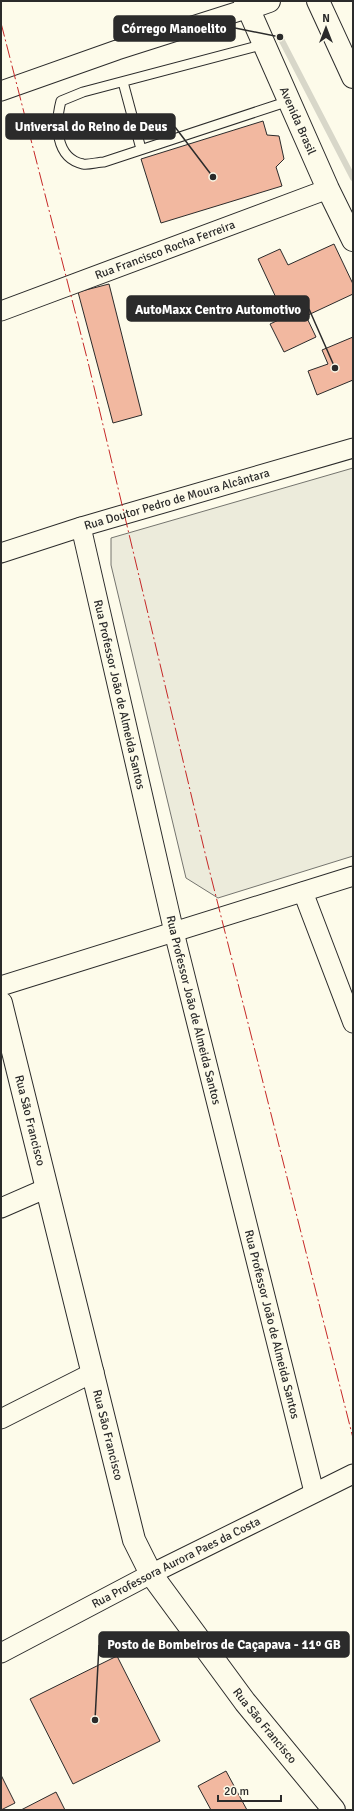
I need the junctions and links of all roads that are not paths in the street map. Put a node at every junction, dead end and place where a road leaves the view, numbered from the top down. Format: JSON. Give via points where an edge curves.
{"nodes":[{"id":1,"x":269,"y":1,"type":"edge"},
{"id":2,"x":318,"y":1,"type":"edge"},
{"id":3,"x":247,"y":5,"type":"edge"},
{"id":4,"x":265,"y":44,"type":"junction"},
{"id":5,"x":353,"y":77,"type":"edge"},
{"id":6,"x":123,"y":82,"type":"junction"},
{"id":7,"x":1,"y":92,"type":"edge"},
{"id":8,"x":289,"y":100,"type":"junction"},
{"id":9,"x":141,"y":149,"type":"junction"},
{"id":10,"x":328,"y":189,"type":"junction"},
{"id":11,"x":353,"y":240,"type":"edge"},
{"id":12,"x":1,"y":311,"type":"edge"},
{"id":13,"x":353,"y":448,"type":"edge"},
{"id":14,"x":81,"y":526,"type":"junction"},
{"id":15,"x":1,"y":553,"type":"edge"},
{"id":16,"x":353,"y":876,"type":"edge"},
{"id":17,"x":302,"y":892,"type":"junction"},
{"id":18,"x":174,"y":932,"type":"junction"},
{"id":19,"x":1,"y":986,"type":"edge"},
{"id":20,"x":1,"y":1003,"type":"edge"},
{"id":21,"x":353,"y":1023,"type":"edge"},
{"id":22,"x":47,"y":1188,"type":"junction"},
{"id":23,"x":1,"y":1208,"type":"edge"},
{"id":24,"x":94,"y":1372,"type":"junction"},
{"id":25,"x":1,"y":1418,"type":"edge"},
{"id":26,"x":353,"y":1474,"type":"edge"},
{"id":27,"x":314,"y":1492,"type":"junction"},
{"id":28,"x":151,"y":1574,"type":"junction"},
{"id":29,"x":1,"y":1653,"type":"edge"},
{"id":30,"x":334,"y":1810,"type":"edge"}],
"edges":[{"from":1,"to":3,"type":"street"},
{"from":2,"to":5,"type":"street"},
{"from":3,"to":4,"type":"street","name":"Avenida Brasil"},
{"from":3,"to":7,"type":"street"},
{"from":4,"to":6,"type":"lane"},
{"from":4,"to":8,"type":"street","name":"Avenida Brasil"},
{"from":6,"to":9,"type":"lane"},
{"from":6,"to":9,"type":"lane","via":[[83,92],[61,102],[58,128],[61,148],[71,160],[84,164],[104,162]]},
{"from":8,"to":9,"type":"lane"},
{"from":8,"to":10,"type":"street","name":"Avenida Brasil"},
{"from":10,"to":11,"type":"street","name":"Avenida Brasil"},
{"from":10,"to":12,"type":"street","name":"Rua Francisco Rocha Ferreira"},
{"from":13,"to":14,"type":"street","name":"Rua Doutor Pedro de Moura Alcântara"},
{"from":14,"to":15,"type":"street","name":"Rua Doutor Pedro de Moura Alcântara"},
{"from":14,"to":18,"type":"street","name":"Rua Professor João de Almeida Santos"},
{"from":16,"to":17,"type":"street"},
{"from":17,"to":18,"type":"street"},
{"from":17,"to":21,"type":"street"},
{"from":18,"to":19,"type":"street"},
{"from":18,"to":27,"type":"street","name":"Rua Professor João de Almeida Santos"},
{"from":20,"to":22,"type":"street","name":"Rua São Francisco"},
{"from":22,"to":23,"type":"street"},
{"from":22,"to":24,"type":"street","name":"Rua São Francisco"},
{"from":24,"to":25,"type":"street"},
{"from":24,"to":28,"type":"street","name":"Rua São Francisco","via":[[134,1540]]},
{"from":26,"to":27,"type":"street","name":"Rua Professora Aurora Paes da Costa"},
{"from":27,"to":28,"type":"street","name":"Rua Professora Aurora Paes da Costa"},
{"from":28,"to":29,"type":"street","name":"Rua Professora Aurora Paes da Costa"},
{"from":28,"to":30,"type":"street","name":"Rua São Francisco","via":[[245,1702]]}]}
